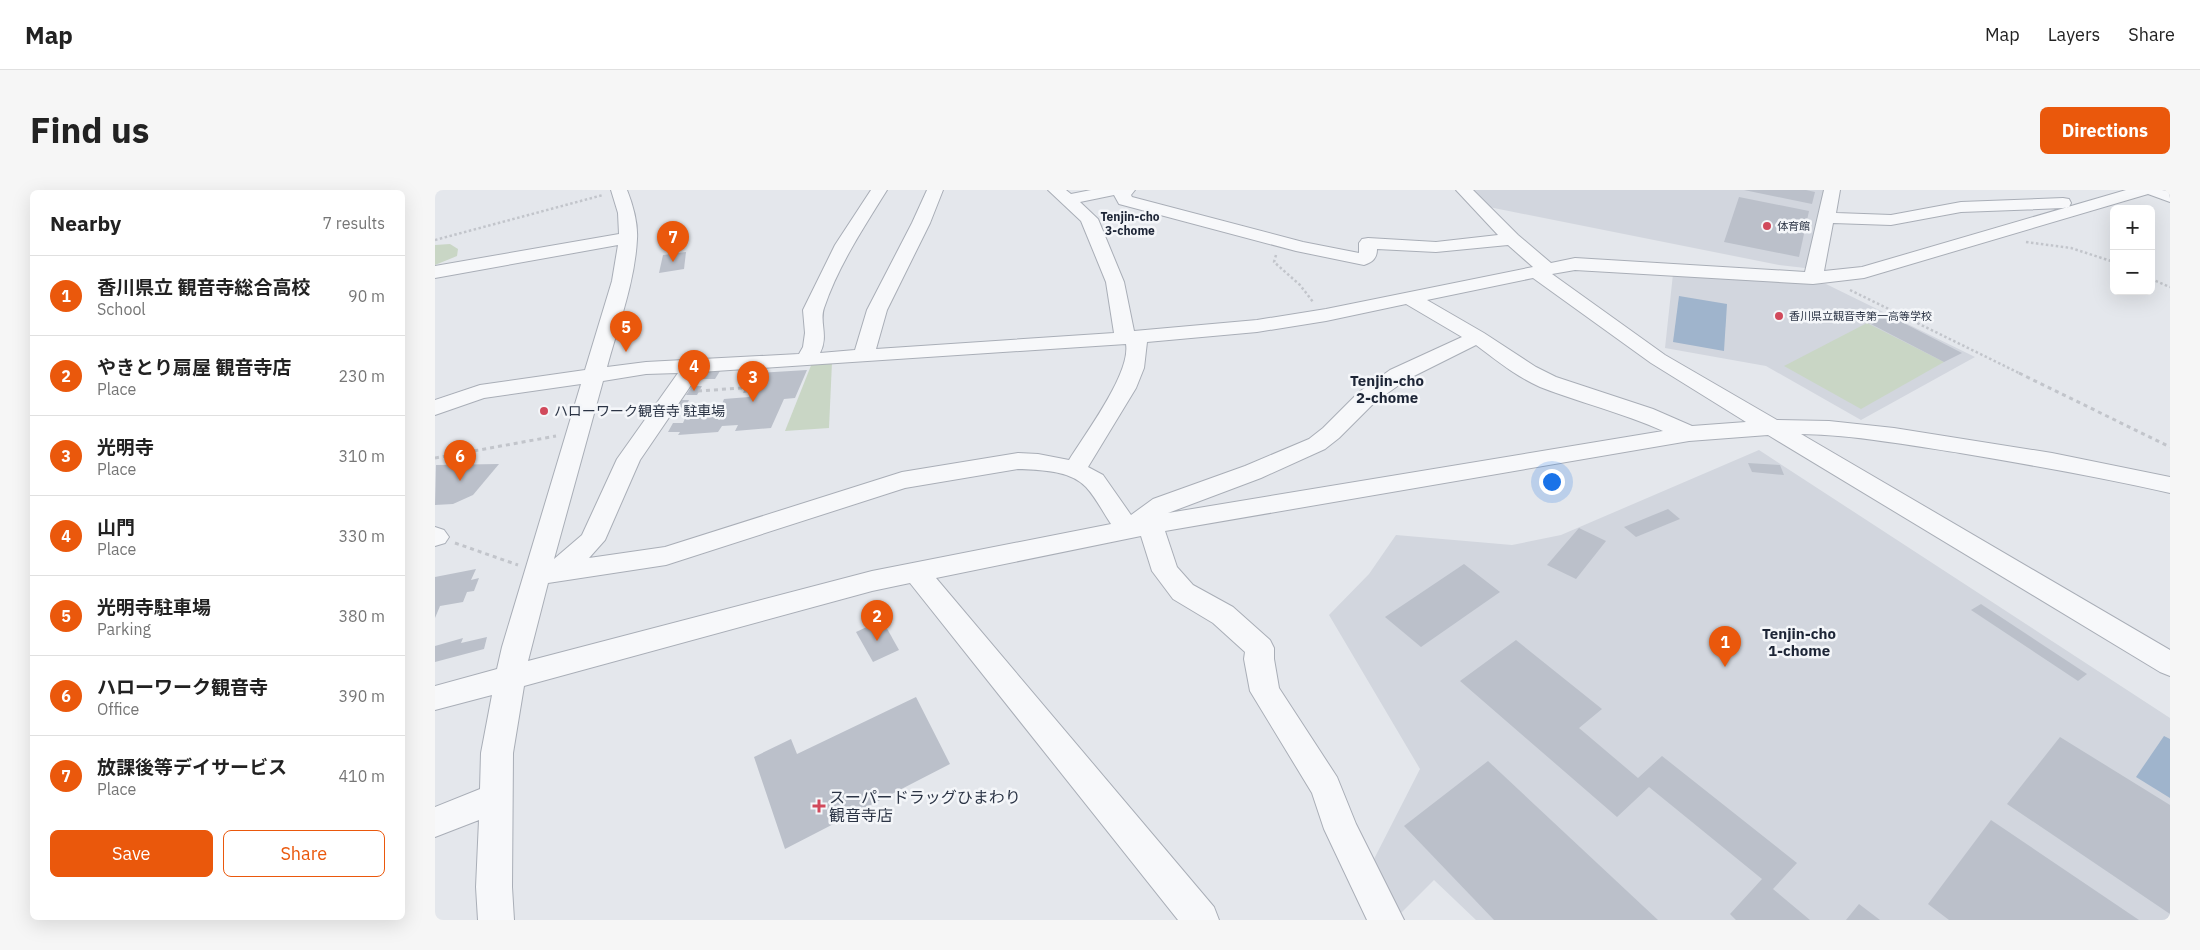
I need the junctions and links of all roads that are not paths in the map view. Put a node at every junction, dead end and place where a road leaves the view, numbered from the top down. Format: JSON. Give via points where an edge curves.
{"nodes":[{"id":1,"x":620,"y":190,"type":"edge"},
{"id":2,"x":879,"y":190,"type":"edge"},
{"id":3,"x":935,"y":190,"type":"edge"},
{"id":4,"x":1113,"y":190,"type":"edge"},
{"id":5,"x":1127,"y":190,"type":"edge"},
{"id":6,"x":1463,"y":190,"type":"edge"},
{"id":7,"x":1833,"y":190,"type":"edge"},
{"id":8,"x":2144,"y":190,"type":"edge"},
{"id":9,"x":2153,"y":190,"type":"edge"},
{"id":10,"x":1062,"y":195,"type":"edge"},
{"id":11,"x":2170,"y":197,"type":"edge"},
{"id":12,"x":2099,"y":202,"type":"junction"},
{"id":13,"x":1827,"y":218,"type":"junction"},
{"id":14,"x":629,"y":238,"type":"junction"},
{"id":15,"x":1512,"y":239,"type":"junction"},
{"id":16,"x":1542,"y":271,"type":"junction"},
{"id":17,"x":435,"y":272,"type":"edge"},
{"id":18,"x":1821,"y":278,"type":"junction"},
{"id":19,"x":1409,"y":298,"type":"junction"},
{"id":20,"x":1132,"y":337,"type":"junction"},
{"id":21,"x":1477,"y":338,"type":"junction"},
{"id":22,"x":864,"y":356,"type":"junction"},
{"id":23,"x":806,"y":360,"type":"junction"},
{"id":24,"x":693,"y":367,"type":"junction"},
{"id":25,"x":594,"y":375,"type":"junction"},
{"id":26,"x":435,"y":408,"type":"edge"},
{"id":27,"x":1770,"y":428,"type":"junction"},
{"id":28,"x":1689,"y":434,"type":"junction"},
{"id":29,"x":1075,"y":469,"type":"junction"},
{"id":30,"x":2170,"y":485,"type":"edge"},
{"id":31,"x":1139,"y":528,"type":"junction"},
{"id":32,"x":915,"y":572,"type":"junction"},
{"id":33,"x":546,"y":573,"type":"junction"},
{"id":34,"x":2170,"y":664,"type":"edge"},
{"id":35,"x":509,"y":678,"type":"junction"},
{"id":36,"x":435,"y":698,"type":"edge"},
{"id":37,"x":496,"y":798,"type":"junction"},
{"id":38,"x":435,"y":822,"type":"edge"},
{"id":39,"x":496,"y":920,"type":"edge"},
{"id":40,"x":1201,"y":920,"type":"edge"},
{"id":41,"x":1386,"y":920,"type":"edge"}],
"edges":[{"from":1,"to":14,"type":"street"},
{"from":2,"to":23,"type":"street","via":[[844,245],[813,310],[814,340]]},
{"from":3,"to":22,"type":"street","via":[[877,310]]},
{"from":4,"to":10,"type":"street"},
{"from":5,"to":15,"type":"street","via":[[1122,193],[1125,200],[1333,254],[1364,259],[1368,243],[1435,246]]},
{"from":6,"to":15,"type":"street"},
{"from":7,"to":13,"type":"street"},
{"from":8,"to":12,"type":"street"},
{"from":9,"to":11,"type":"street"},
{"from":10,"to":20,"type":"street","via":[[1089,219],[1115,282]]},
{"from":12,"to":13,"type":"street","via":[[1961,206],[1891,220]]},
{"from":12,"to":18,"type":"street","via":[[1864,272]]},
{"from":13,"to":18,"type":"street"},
{"from":14,"to":17,"type":"street"},
{"from":14,"to":25,"type":"street","via":[[621,281]]},
{"from":15,"to":16,"type":"street"},
{"from":16,"to":18,"type":"street","via":[[1575,264]]},
{"from":16,"to":19,"type":"street"},
{"from":16,"to":27,"type":"street","via":[[1658,359]]},
{"from":19,"to":20,"type":"street","via":[[1257,326]]},
{"from":19,"to":21,"type":"street"},
{"from":20,"to":22,"type":"street"},
{"from":20,"to":29,"type":"street","via":[[1133,368],[1125,388]]},
{"from":21,"to":28,"type":"street","via":[[1549,382],[1645,414]]},
{"from":21,"to":31,"type":"street","via":[[1398,375],[1367,397],[1317,444],[1253,472],[1162,505]]},
{"from":22,"to":23,"type":"street"},
{"from":23,"to":24,"type":"street"},
{"from":24,"to":25,"type":"street","via":[[646,368]]},
{"from":24,"to":33,"type":"street","via":[[629,458],[592,540]]},
{"from":25,"to":26,"type":"street","via":[[480,392]]},
{"from":25,"to":33,"type":"street","via":[[577,432]]},
{"from":27,"to":28,"type":"street"},
{"from":27,"to":30,"type":"street","via":[[1824,429],[1913,439],[2114,471]]},
{"from":27,"to":34,"type":"street"},
{"from":28,"to":31,"type":"street"},
{"from":29,"to":31,"type":"street","via":[[1094,481]]},
{"from":29,"to":33,"type":"street","via":[[1017,461],[901,480],[666,556]]},
{"from":31,"to":32,"type":"street"},
{"from":31,"to":41,"type":"street","via":[[1165,571],[1183,592],[1223,615],[1260,648],[1265,692],[1326,787],[1341,829]]},
{"from":32,"to":35,"type":"street"},
{"from":32,"to":40,"type":"street"},
{"from":33,"to":35,"type":"street"},
{"from":35,"to":36,"type":"street"},
{"from":35,"to":37,"type":"street","via":[[497,753]]},
{"from":37,"to":38,"type":"street"},
{"from":37,"to":39,"type":"street"}]}
